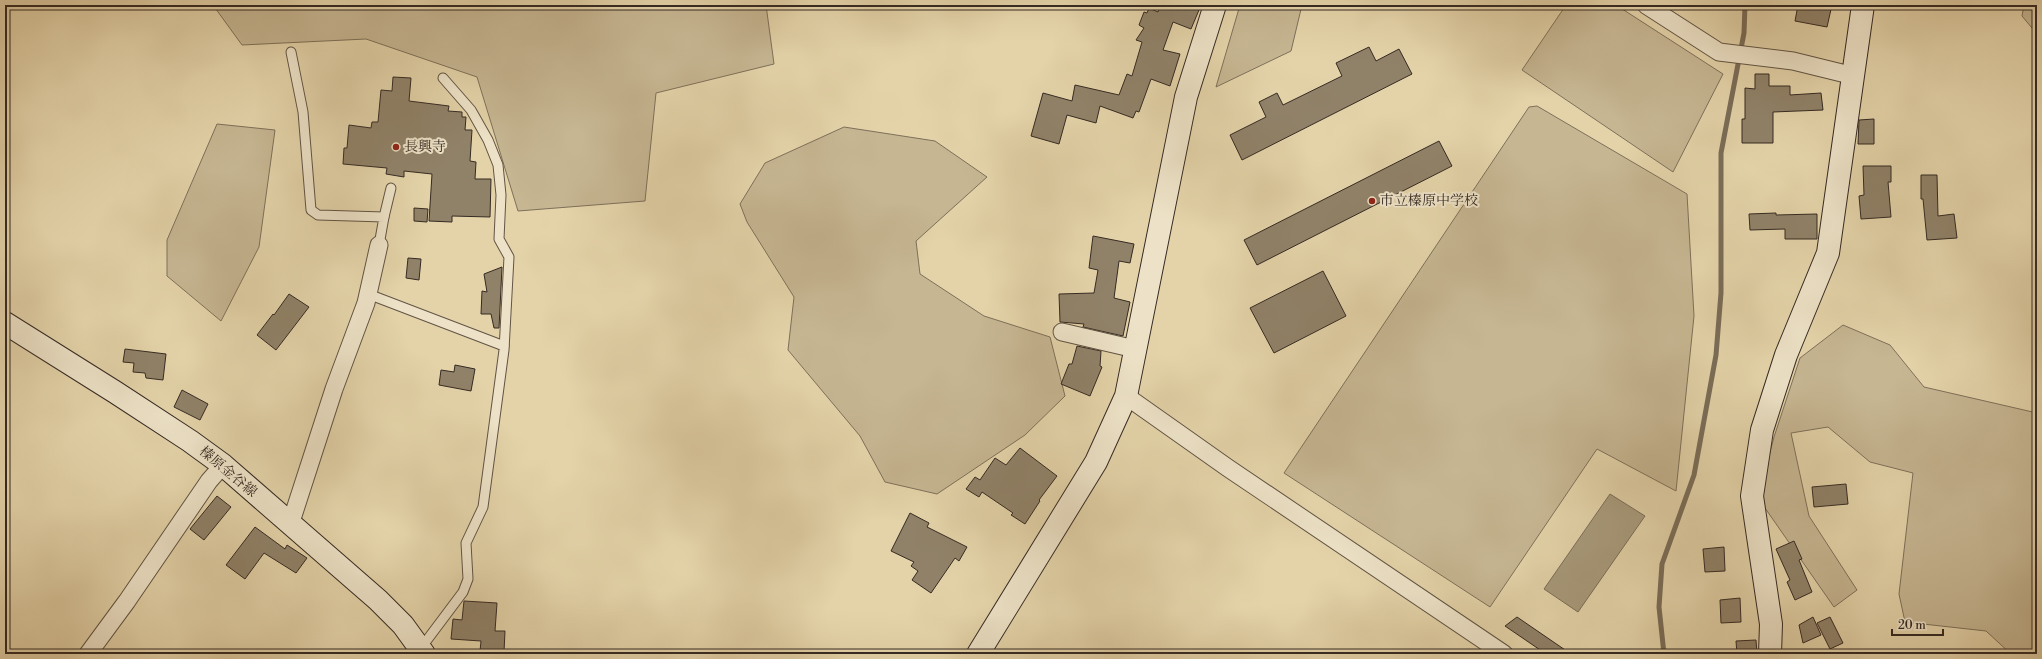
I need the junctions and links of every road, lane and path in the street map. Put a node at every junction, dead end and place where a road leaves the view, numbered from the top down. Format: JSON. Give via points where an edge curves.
{"nodes":[{"id":1,"x":1215,"y":5,"type":"edge"},
{"id":2,"x":1646,"y":5,"type":"edge"},
{"id":3,"x":1863,"y":5,"type":"edge"},
{"id":4,"x":290,"y":52,"type":"dead end"},
{"id":5,"x":1854,"y":76,"type":"junction"},
{"id":6,"x":443,"y":78,"type":"dead end"},
{"id":7,"x":391,"y":188,"type":"dead end"},
{"id":8,"x":384,"y":217,"type":"junction"},
{"id":9,"x":379,"y":245,"type":"joint"},
{"id":10,"x":368,"y":294,"type":"junction"},
{"id":11,"x":5,"y":323,"type":"edge"},
{"id":12,"x":1062,"y":332,"type":"dead end"},
{"id":13,"x":504,"y":346,"type":"junction"},
{"id":14,"x":1135,"y":349,"type":"junction"},
{"id":15,"x":1126,"y":396,"type":"junction"},
{"id":16,"x":223,"y":465,"type":"junction"},
{"id":17,"x":290,"y":525,"type":"junction"},
{"id":18,"x":422,"y":651,"type":"edge"},
{"id":19,"x":88,"y":654,"type":"edge"},
{"id":20,"x":978,"y":654,"type":"edge"},
{"id":21,"x":1504,"y":654,"type":"edge"},
{"id":22,"x":1770,"y":654,"type":"edge"}],
"edges":[{"from":1,"to":14,"type":"street","via":[[1186,97]]},
{"from":2,"to":5,"type":"street","via":[[1719,52],[1793,61]]},
{"from":3,"to":5,"type":"street"},
{"from":4,"to":8,"type":"lane","via":[[303,112],[311,210],[318,215]]},
{"from":5,"to":22,"type":"street","via":[[1828,253],[1786,355],[1762,430],[1752,496],[1770,624]]},
{"from":6,"to":13,"type":"lane","via":[[471,110],[488,140],[498,165],[501,195],[499,239],[510,257]]},
{"from":7,"to":8,"type":"lane"},
{"from":8,"to":9,"type":"lane"},
{"from":9,"to":10,"type":"street"},
{"from":10,"to":13,"type":"lane"},
{"from":10,"to":17,"type":"street"},
{"from":11,"to":16,"type":"street","name":"榛原金谷線","via":[[116,392]]},
{"from":12,"to":14,"type":"street"},
{"from":13,"to":18,"type":"lane","via":[[483,507],[466,543],[468,579],[463,592]]},
{"from":14,"to":15,"type":"street"},
{"from":15,"to":20,"type":"street","via":[[1096,462]]},
{"from":15,"to":21,"type":"street"},
{"from":16,"to":17,"type":"street","name":"榛原金谷線"},
{"from":16,"to":19,"type":"street","via":[[209,481]]},
{"from":17,"to":18,"type":"street","name":"榛原金谷線","via":[[378,600],[403,625]]}]}
